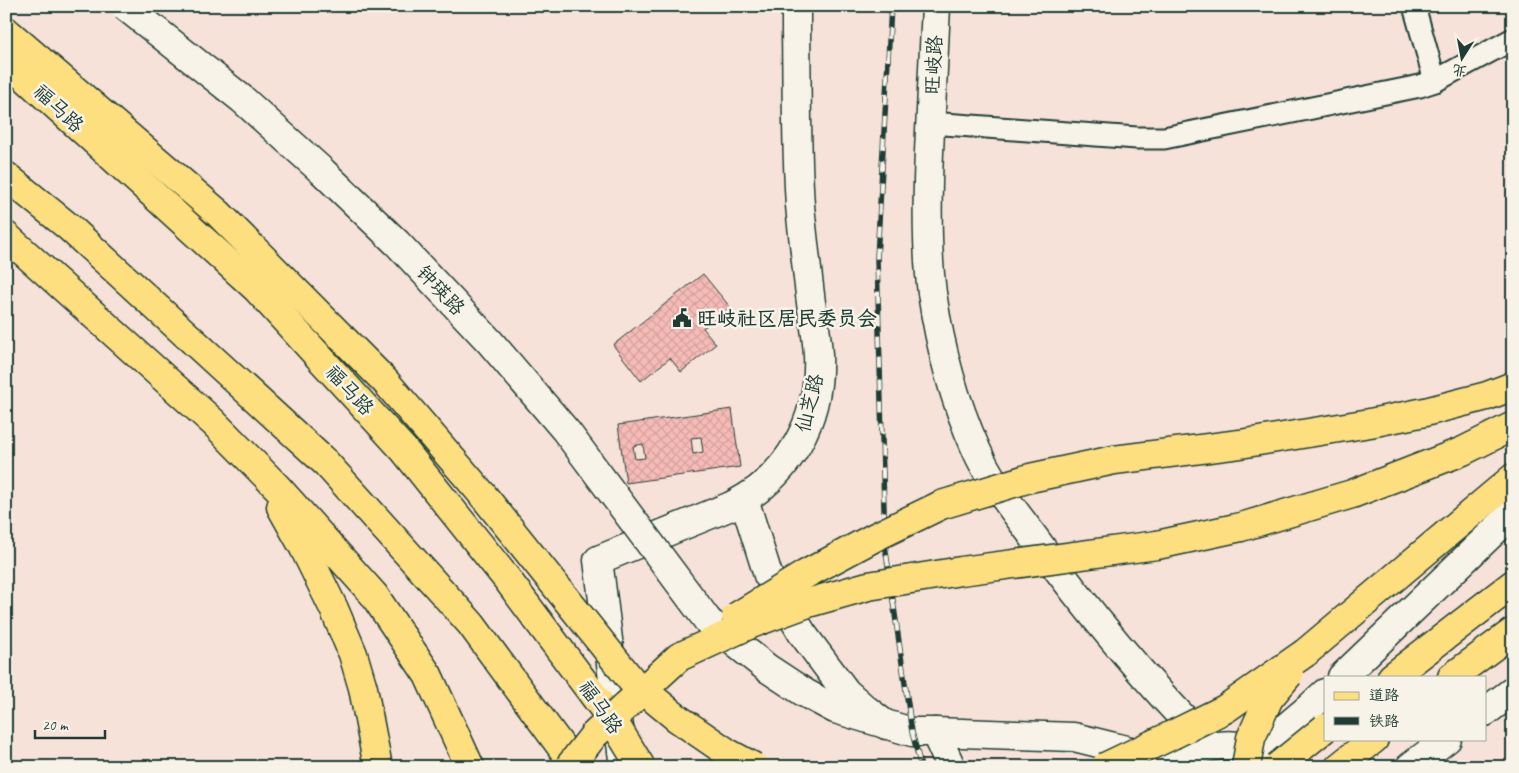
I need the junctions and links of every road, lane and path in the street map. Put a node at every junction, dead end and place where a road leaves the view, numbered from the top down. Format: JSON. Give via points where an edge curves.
{"nodes":[{"id":1,"x":125,"y":6,"type":"edge"},
{"id":2,"x":796,"y":6,"type":"edge"},
{"id":3,"x":936,"y":6,"type":"edge"},
{"id":4,"x":1414,"y":6,"type":"edge"},
{"id":5,"x":6,"y":31,"type":"edge"},
{"id":6,"x":1513,"y":39,"type":"edge"},
{"id":7,"x":6,"y":60,"type":"edge"},
{"id":8,"x":1435,"y":81,"type":"junction"},
{"id":9,"x":930,"y":123,"type":"junction"},
{"id":10,"x":6,"y":176,"type":"edge"},
{"id":11,"x":6,"y":236,"type":"edge"},
{"id":12,"x":1513,"y":386,"type":"edge"},
{"id":13,"x":213,"y":422,"type":"junction"},
{"id":14,"x":1513,"y":426,"type":"edge"},
{"id":15,"x":1513,"y":478,"type":"edge"},
{"id":16,"x":744,"y":500,"type":"junction"},
{"id":17,"x":1513,"y":513,"type":"edge"},
{"id":18,"x":1513,"y":584,"type":"edge"},
{"id":19,"x":1513,"y":632,"type":"edge"},
{"id":20,"x":1306,"y":653,"type":"junction"},
{"id":21,"x":679,"y":658,"type":"junction"},
{"id":22,"x":1343,"y":676,"type":"edge"},
{"id":23,"x":1393,"y":676,"type":"edge"},
{"id":24,"x":1453,"y":676,"type":"edge"},
{"id":25,"x":1513,"y":691,"type":"edge"},
{"id":26,"x":1324,"y":694,"type":"edge"},
{"id":27,"x":1486,"y":711,"type":"edge"},
{"id":28,"x":886,"y":725,"type":"junction"},
{"id":29,"x":1324,"y":729,"type":"edge"},
{"id":30,"x":935,"y":732,"type":"junction"},
{"id":31,"x":1373,"y":740,"type":"edge"},
{"id":32,"x":1446,"y":740,"type":"edge"},
{"id":33,"x":1210,"y":746,"type":"junction"},
{"id":34,"x":1261,"y":761,"type":"edge"},
{"id":35,"x":1172,"y":764,"type":"edge"},
{"id":36,"x":378,"y":767,"type":"edge"},
{"id":37,"x":470,"y":767,"type":"edge"},
{"id":38,"x":569,"y":767,"type":"edge"},
{"id":39,"x":576,"y":767,"type":"edge"},
{"id":40,"x":624,"y":767,"type":"edge"},
{"id":41,"x":641,"y":767,"type":"edge"},
{"id":42,"x":754,"y":767,"type":"edge"},
{"id":43,"x":951,"y":767,"type":"edge"},
{"id":44,"x":1105,"y":767,"type":"edge"},
{"id":45,"x":1288,"y":767,"type":"edge"},
{"id":46,"x":1339,"y":767,"type":"edge"},
{"id":47,"x":1410,"y":767,"type":"edge"}],
"edges":[{"from":1,"to":28,"type":"street","name":"钟瑛路","bridge":true,"via":[[242,100],[397,243],[490,342],[566,431],[708,621],[804,693],[835,709]]},
{"from":2,"to":16,"type":"street","name":"仙芝路","via":[[799,191],[818,376],[810,416],[794,451],[773,477]]},
{"from":3,"to":9,"type":"street","name":"旺岐路"},
{"from":4,"to":8,"type":"street"},
{"from":5,"to":42,"type":"main road","bridge":true,"via":[[218,213],[385,380],[482,494],[632,681],[677,718]]},
{"from":6,"to":8,"type":"street"},
{"from":7,"to":41,"type":"main road","name":"福马路","bridge":true,"via":[[257,289],[404,450],[507,579],[613,721]]},
{"from":8,"to":9,"type":"street","via":[[1164,138]]},
{"from":9,"to":33,"type":"street","name":"旺岐路","via":[[927,190],[932,292],[954,394],[976,450],[992,479],[1065,581],[1141,672]]},
{"from":10,"to":39,"type":"main road","via":[[70,228],[326,463],[471,624]]},
{"from":11,"to":13,"type":"main road"},
{"from":12,"to":21,"type":"main road","bridge":true,"via":[[1426,412],[1370,423],[1114,460],[1030,478],[941,505],[806,574],[738,615]]},
{"from":13,"to":36,"type":"main road","via":[[270,489],[334,609],[364,688]]},
{"from":13,"to":37,"type":"main road","via":[[277,487],[374,595],[428,675]]},
{"from":14,"to":21,"type":"main road","bridge":true,"via":[[1463,451],[1352,494],[1241,526],[1157,545],[868,586],[767,618]]},
{"from":15,"to":20,"type":"main road"},
{"from":16,"to":28,"type":"street","via":[[768,575],[802,633],[846,692]]},
{"from":16,"to":40,"type":"street","name":"仙芝路","via":[[598,560]]},
{"from":17,"to":22,"type":"street"},
{"from":18,"to":23,"type":"main road"},
{"from":19,"to":24,"type":"main road"},
{"from":20,"to":34,"type":"main road","bridge":true,"via":[[1269,698],[1251,738]]},
{"from":20,"to":44,"type":"main road","bridge":true,"via":[[1225,709]]},
{"from":21,"to":38,"type":"main road","bridge":true,"via":[[594,735]]},
{"from":25,"to":27,"type":"street"},
{"from":26,"to":34,"type":"street"},
{"from":28,"to":30,"type":"street","name":"钟瑛路","via":[[912,732]]},
{"from":29,"to":34,"type":"main road","bridge":true},
{"from":30,"to":35,"type":"street","name":"钟瑛路","via":[[1074,737]]},
{"from":30,"to":43,"type":"street"},
{"from":31,"to":46,"type":"main road"},
{"from":32,"to":47,"type":"street"},
{"from":33,"to":34,"type":"street","via":[[1235,744]]},
{"from":33,"to":35,"type":"street"},
{"from":34,"to":45,"type":"street","via":[[1284,762]]}]}
